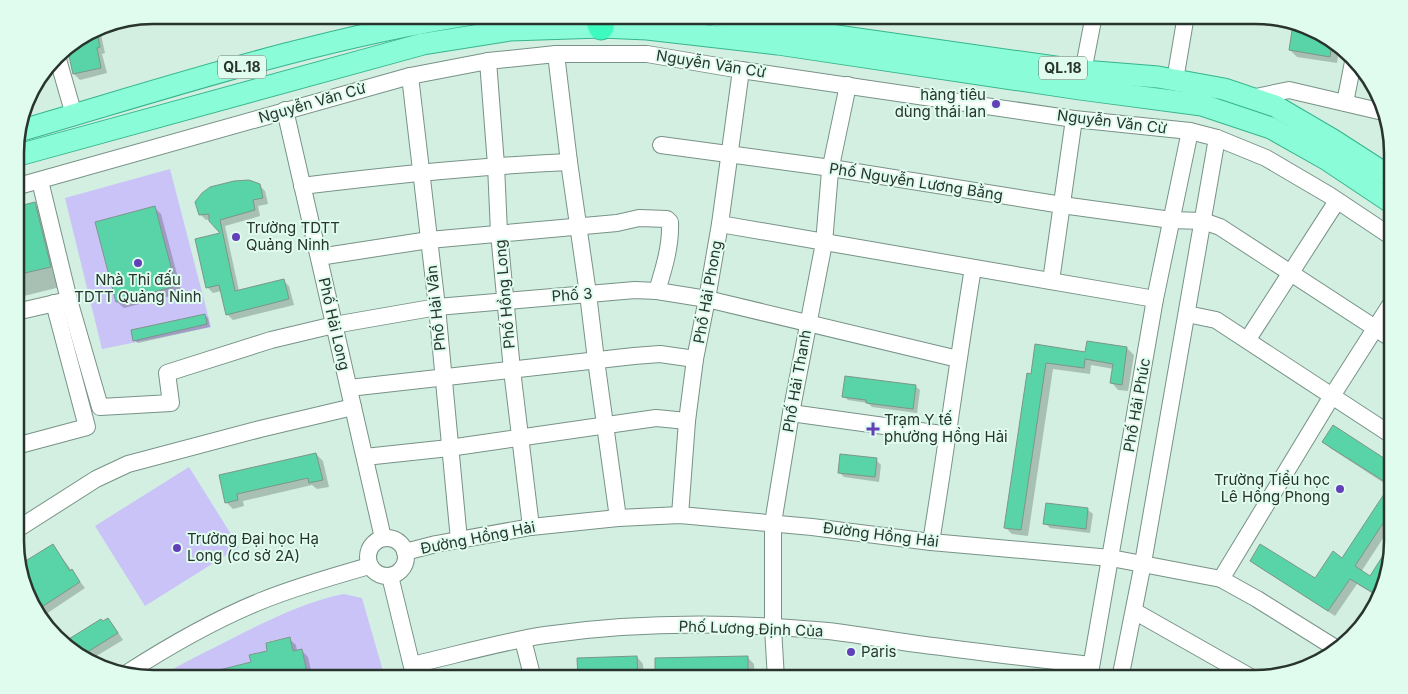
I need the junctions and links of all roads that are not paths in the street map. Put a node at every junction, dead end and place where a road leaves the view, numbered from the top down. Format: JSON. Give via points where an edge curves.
{"nodes":[{"id":1,"x":401,"y":24,"type":"edge"},
{"id":2,"x":569,"y":24,"type":"edge"},
{"id":3,"x":620,"y":24,"type":"edge"},
{"id":4,"x":806,"y":24,"type":"edge"},
{"id":5,"x":1092,"y":24,"type":"edge"},
{"id":6,"x":1185,"y":24,"type":"edge"},
{"id":7,"x":556,"y":54,"type":"junction"},
{"id":8,"x":488,"y":61,"type":"junction"},
{"id":9,"x":59,"y":65,"type":"edge"},
{"id":10,"x":1352,"y":68,"type":"edge"},
{"id":11,"x":741,"y":70,"type":"junction"},
{"id":12,"x":410,"y":76,"type":"junction"},
{"id":13,"x":1081,"y":80,"type":"junction"},
{"id":14,"x":1176,"y":80,"type":"junction"},
{"id":15,"x":848,"y":85,"type":"junction"},
{"id":16,"x":1250,"y":98,"type":"junction"},
{"id":17,"x":1345,"y":103,"type":"junction"},
{"id":18,"x":285,"y":110,"type":"junction"},
{"id":19,"x":1377,"y":111,"type":"edge"},
{"id":20,"x":74,"y":115,"type":"junction"},
{"id":21,"x":154,"y":118,"type":"junction"},
{"id":22,"x":1074,"y":119,"type":"junction"},
{"id":23,"x":26,"y":129,"type":"edge"},
{"id":24,"x":1190,"y":131,"type":"junction"},
{"id":25,"x":1217,"y":138,"type":"junction"},
{"id":26,"x":661,"y":145,"type":"dead end"},
{"id":27,"x":161,"y":146,"type":"junction"},
{"id":28,"x":24,"y":154,"type":"edge"},
{"id":29,"x":729,"y":154,"type":"junction"},
{"id":30,"x":569,"y":162,"type":"junction"},
{"id":31,"x":496,"y":165,"type":"junction"},
{"id":32,"x":831,"y":168,"type":"junction"},
{"id":33,"x":422,"y":172,"type":"junction"},
{"id":34,"x":1384,"y":173,"type":"edge"},
{"id":35,"x":40,"y":181,"type":"junction"},
{"id":36,"x":24,"y":185,"type":"edge"},
{"id":37,"x":302,"y":186,"type":"junction"},
{"id":38,"x":1384,"y":198,"type":"edge"},
{"id":39,"x":1338,"y":201,"type":"junction"},
{"id":40,"x":1062,"y":205,"type":"junction"},
{"id":41,"x":1171,"y":220,"type":"junction"},
{"id":42,"x":1203,"y":221,"type":"junction"},
{"id":43,"x":720,"y":224,"type":"junction"},
{"id":44,"x":579,"y":226,"type":"junction"},
{"id":45,"x":1384,"y":232,"type":"edge"},
{"id":46,"x":499,"y":233,"type":"junction"},
{"id":47,"x":429,"y":240,"type":"junction"},
{"id":48,"x":824,"y":243,"type":"junction"},
{"id":49,"x":319,"y":257,"type":"junction"},
{"id":50,"x":973,"y":268,"type":"junction"},
{"id":51,"x":1290,"y":273,"type":"junction"},
{"id":52,"x":1051,"y":281,"type":"junction"},
{"id":53,"x":657,"y":291,"type":"junction"},
{"id":54,"x":588,"y":294,"type":"junction"},
{"id":55,"x":707,"y":299,"type":"junction"},
{"id":56,"x":1155,"y":299,"type":"junction"},
{"id":57,"x":506,"y":300,"type":"junction"},
{"id":58,"x":61,"y":302,"type":"junction"},
{"id":59,"x":437,"y":307,"type":"junction"},
{"id":60,"x":24,"y":310,"type":"edge"},
{"id":61,"x":1186,"y":314,"type":"junction"},
{"id":62,"x":1384,"y":314,"type":"edge"},
{"id":63,"x":808,"y":324,"type":"junction"},
{"id":64,"x":334,"y":325,"type":"junction"},
{"id":65,"x":1375,"y":328,"type":"junction"},
{"id":66,"x":1384,"y":334,"type":"edge"},
{"id":67,"x":1248,"y":339,"type":"junction"},
{"id":68,"x":695,"y":359,"type":"junction"},
{"id":69,"x":958,"y":359,"type":"junction"},
{"id":70,"x":596,"y":360,"type":"junction"},
{"id":71,"x":512,"y":370,"type":"junction"},
{"id":72,"x":443,"y":377,"type":"junction"},
{"id":73,"x":349,"y":388,"type":"junction"},
{"id":74,"x":1332,"y":396,"type":"junction"},
{"id":75,"x":353,"y":407,"type":"junction"},
{"id":76,"x":791,"y":413,"type":"junction"},
{"id":77,"x":687,"y":421,"type":"junction"},
{"id":78,"x":604,"y":425,"type":"junction"},
{"id":79,"x":1384,"y":430,"type":"edge"},
{"id":80,"x":949,"y":435,"type":"junction"},
{"id":81,"x":521,"y":438,"type":"junction"},
{"id":82,"x":24,"y":444,"type":"edge"},
{"id":83,"x":449,"y":448,"type":"junction"},
{"id":84,"x":365,"y":457,"type":"junction"},
{"id":85,"x":680,"y":515,"type":"junction"},
{"id":86,"x":618,"y":518,"type":"junction"},
{"id":87,"x":773,"y":523,"type":"junction"},
{"id":88,"x":24,"y":525,"type":"edge"},
{"id":89,"x":531,"y":527,"type":"junction"},
{"id":90,"x":383,"y":538,"type":"junction"},
{"id":91,"x":459,"y":540,"type":"junction"},
{"id":92,"x":931,"y":542,"type":"junction"},
{"id":93,"x":405,"y":552,"type":"junction"},
{"id":94,"x":1111,"y":558,"type":"junction"},
{"id":95,"x":1143,"y":564,"type":"junction"},
{"id":96,"x":370,"y":566,"type":"junction"},
{"id":97,"x":390,"y":576,"type":"junction"},
{"id":98,"x":1221,"y":579,"type":"junction"},
{"id":99,"x":1134,"y":611,"type":"junction"},
{"id":100,"x":774,"y":628,"type":"junction"},
{"id":101,"x":523,"y":640,"type":"junction"},
{"id":102,"x":1331,"y":645,"type":"edge"},
{"id":103,"x":134,"y":669,"type":"edge"},
{"id":104,"x":413,"y":670,"type":"edge"},
{"id":105,"x":420,"y":670,"type":"edge"},
{"id":106,"x":531,"y":670,"type":"edge"},
{"id":107,"x":776,"y":670,"type":"edge"},
{"id":108,"x":1078,"y":670,"type":"edge"},
{"id":109,"x":1090,"y":670,"type":"edge"},
{"id":110,"x":1123,"y":670,"type":"edge"},
{"id":111,"x":1238,"y":670,"type":"edge"}],
"edges":[{"from":1,"to":20,"type":"main road","number":"QL.18"},
{"from":2,"to":21,"type":"main road","name":"Nguyễn Văn Cừ","number":"QL.18","via":[[423,44]]},
{"from":3,"to":13,"type":"main road","name":"Nguyễn Văn Cừ","number":"QL.18"},
{"from":4,"to":13,"type":"main road","name":"Nguyễn Văn Cừ","number":"QL.18"},
{"from":5,"to":13,"type":"street"},
{"from":6,"to":14,"type":"street"},
{"from":7,"to":8,"type":"street","name":"Nguyễn Văn Cừ"},
{"from":7,"to":11,"type":"street","name":"Nguyễn Văn Cừ","via":[[646,54]]},
{"from":7,"to":30,"type":"street"},
{"from":8,"to":12,"type":"street","name":"Nguyễn Văn Cừ"},
{"from":8,"to":31,"type":"street","name":"Phố Hồng Long"},
{"from":9,"to":20,"type":"street"},
{"from":10,"to":17,"type":"street"},
{"from":11,"to":15,"type":"street","name":"Nguyễn Văn Cừ"},
{"from":11,"to":29,"type":"street","name":"Phố Hải Phong"},
{"from":12,"to":18,"type":"street","name":"Nguyễn Văn Cừ"},
{"from":12,"to":33,"type":"street","name":"Phố Hải Vân"},
{"from":13,"to":14,"type":"main road","name":"Nguyễn Văn Cừ","number":"QL.18","via":[[1158,77]]},
{"from":13,"to":38,"type":"main road","name":"Nguyễn Văn Cừ","number":"QL.18","via":[[1202,106],[1271,128]]},
{"from":14,"to":16,"type":"main road","name":"Nguyễn Văn Cừ","number":"QL.18","via":[[1224,89]]},
{"from":15,"to":22,"type":"street","name":"Nguyễn Văn Cừ"},
{"from":15,"to":32,"type":"street","name":"Phố Hải Thanh"},
{"from":16,"to":17,"type":"street","via":[[1289,90]]},
{"from":16,"to":34,"type":"main road","name":"Nguyễn Văn Cừ","number":"QL.18","via":[[1275,106]]},
{"from":17,"to":19,"type":"street"},
{"from":18,"to":27,"type":"street","name":"Nguyễn Văn Cừ"},
{"from":18,"to":37,"type":"street","name":"Phố Hải Long"},
{"from":20,"to":23,"type":"main road","number":"QL.18"},
{"from":21,"to":27,"type":"street"},
{"from":21,"to":28,"type":"main road","name":"Nguyễn Văn Cừ","number":"QL.18"},
{"from":22,"to":24,"type":"street","name":"Nguyễn Văn Cừ"},
{"from":22,"to":40,"type":"street"},
{"from":24,"to":25,"type":"street","name":"Nguyễn Văn Cừ"},
{"from":24,"to":41,"type":"street","name":"Phố Hải Phúc"},
{"from":25,"to":39,"type":"street","name":"Nguyễn Văn Cừ","via":[[1266,158]]},
{"from":25,"to":42,"type":"street"},
{"from":26,"to":29,"type":"street","name":"Phố Nguyễn Lương Bằng"},
{"from":27,"to":35,"type":"street","name":"Nguyễn Văn Cừ"},
{"from":29,"to":32,"type":"street","name":"Phố Nguyễn Lương Bằng"},
{"from":29,"to":43,"type":"street","name":"Phố Hải Phong"},
{"from":30,"to":31,"type":"street"},
{"from":30,"to":44,"type":"street"},
{"from":31,"to":33,"type":"street"},
{"from":31,"to":46,"type":"street","name":"Phố Hồng Long"},
{"from":32,"to":40,"type":"street","name":"Phố Nguyễn Lương Bằng"},
{"from":32,"to":48,"type":"street","name":"Phố Hải Thanh"},
{"from":33,"to":37,"type":"street"},
{"from":33,"to":47,"type":"street","name":"Phố Hải Vân"},
{"from":35,"to":36,"type":"street","name":"Nguyễn Văn Cừ"},
{"from":35,"to":58,"type":"street"},
{"from":37,"to":49,"type":"street","name":"Phố Hải Long"},
{"from":39,"to":45,"type":"street","name":"Nguyễn Văn Cừ"},
{"from":39,"to":51,"type":"street"},
{"from":40,"to":41,"type":"street","name":"Phố Nguyễn Lương Bằng"},
{"from":40,"to":52,"type":"street"},
{"from":41,"to":42,"type":"street","name":"Phố Nguyễn Lương Bằng"},
{"from":41,"to":56,"type":"street","name":"Phố Hải Phúc"},
{"from":42,"to":51,"type":"street","via":[[1220,227]]},
{"from":42,"to":61,"type":"street"},
{"from":43,"to":48,"type":"street"},
{"from":43,"to":55,"type":"street","name":"Phố Hải Phong"},
{"from":44,"to":46,"type":"street"},
{"from":44,"to":53,"type":"street","via":[[644,218],[667,219],[670,222],[666,262]]},
{"from":44,"to":54,"type":"street"},
{"from":46,"to":47,"type":"street"},
{"from":46,"to":57,"type":"street","name":"Phố Hồng Long"},
{"from":47,"to":49,"type":"street"},
{"from":47,"to":59,"type":"street","name":"Phố Hải Vân"},
{"from":48,"to":50,"type":"street"},
{"from":48,"to":63,"type":"street","name":"Phố Hải Thanh"},
{"from":49,"to":64,"type":"street","name":"Phố Hải Long"},
{"from":50,"to":52,"type":"street"},
{"from":50,"to":69,"type":"street"},
{"from":51,"to":65,"type":"street"},
{"from":51,"to":67,"type":"street"},
{"from":52,"to":56,"type":"street"},
{"from":53,"to":54,"type":"street","name":"Phố 3"},
{"from":53,"to":55,"type":"street","name":"Phố 3"},
{"from":54,"to":57,"type":"street","name":"Phố 3"},
{"from":54,"to":70,"type":"street"},
{"from":55,"to":63,"type":"street","name":"Phố 3"},
{"from":55,"to":68,"type":"street","name":"Phố Hải Phong"},
{"from":56,"to":94,"type":"street","name":"Phố Hải Phúc"},
{"from":57,"to":59,"type":"street","name":"Phố 3"},
{"from":57,"to":71,"type":"street","name":"Phố Hồng Long"},
{"from":58,"to":60,"type":"street"},
{"from":58,"to":64,"type":"street","name":"Phố 3","via":[[100,407],[171,403],[167,373],[270,340]]},
{"from":58,"to":82,"type":"street","via":[[87,428]]},
{"from":59,"to":64,"type":"street","name":"Phố 3"},
{"from":59,"to":72,"type":"street","name":"Phố Hải Vân"},
{"from":61,"to":67,"type":"street","via":[[1216,320]]},
{"from":61,"to":95,"type":"street"},
{"from":62,"to":65,"type":"street"},
{"from":63,"to":69,"type":"street","name":"Phố 3"},
{"from":63,"to":76,"type":"street","name":"Phố Hải Thanh"},
{"from":64,"to":73,"type":"street","name":"Phố Hải Long"},
{"from":65,"to":66,"type":"street"},
{"from":65,"to":74,"type":"street"},
{"from":67,"to":74,"type":"street"},
{"from":68,"to":70,"type":"street","via":[[660,354]]},
{"from":68,"to":77,"type":"street","name":"Phố Hải Phong"},
{"from":69,"to":80,"type":"street"},
{"from":70,"to":71,"type":"street"},
{"from":70,"to":78,"type":"street"},
{"from":71,"to":72,"type":"street"},
{"from":71,"to":81,"type":"street","name":"Phố Hồng Long"},
{"from":72,"to":73,"type":"street"},
{"from":72,"to":83,"type":"street","name":"Phố Hải Vân"},
{"from":73,"to":75,"type":"street","name":"Phố Hải Long"},
{"from":74,"to":79,"type":"street"},
{"from":74,"to":98,"type":"street"},
{"from":75,"to":84,"type":"street","name":"Phố Hải Long"},
{"from":75,"to":88,"type":"street","via":[[128,464],[96,479]]},
{"from":76,"to":80,"type":"street"},
{"from":76,"to":87,"type":"street","name":"Phố Hải Thanh"},
{"from":77,"to":78,"type":"street","via":[[656,418]]},
{"from":77,"to":85,"type":"street","name":"Phố Hải Phong"},
{"from":78,"to":81,"type":"street"},
{"from":78,"to":86,"type":"street"},
{"from":80,"to":92,"type":"street"},
{"from":81,"to":83,"type":"street"},
{"from":81,"to":89,"type":"street","name":"Phố Hồng Long"},
{"from":83,"to":84,"type":"street"},
{"from":83,"to":91,"type":"street","name":"Phố Hải Vân"},
{"from":84,"to":90,"type":"street","name":"Phố Hải Long"},
{"from":85,"to":86,"type":"street","name":"Đường Hồng Hải"},
{"from":85,"to":87,"type":"street","name":"Đường Hồng Hải"},
{"from":86,"to":89,"type":"street","name":"Đường Hồng Hải"},
{"from":87,"to":92,"type":"street","name":"Đường Hồng Hải"},
{"from":87,"to":100,"type":"street","name":"Phố Hải Thanh"},
{"from":89,"to":91,"type":"street","name":"Đường Hồng Hải"},
{"from":90,"to":93,"type":"street","via":[[393,539]]},
{"from":90,"to":96,"type":"street","via":[[373,544],[367,555]]},
{"from":91,"to":93,"type":"street","name":"Đường Hồng Hải"},
{"from":92,"to":94,"type":"street","name":"Đường Hồng Hải"},
{"from":93,"to":97,"type":"street","via":[[405,563],[399,572]]},
{"from":94,"to":95,"type":"street","name":"Đường Hồng Hải"},
{"from":94,"to":109,"type":"street","name":"Phố Hải Phúc"},
{"from":95,"to":98,"type":"street","name":"Đường Hồng Hải"},
{"from":95,"to":99,"type":"street"},
{"from":96,"to":97,"type":"street","via":[[374,572]]},
{"from":96,"to":103,"type":"street","via":[[261,600]]},
{"from":97,"to":104,"type":"street"},
{"from":98,"to":102,"type":"street","name":"Đường Hồng Hải"},
{"from":99,"to":110,"type":"street"},
{"from":99,"to":111,"type":"street"},
{"from":100,"to":101,"type":"street","name":"Phố Lương Định Của","via":[[675,625],[593,630]]},
{"from":100,"to":107,"type":"street","name":"Phố Hải Thanh"},
{"from":100,"to":108,"type":"street","name":"Phố Lương Định Của","via":[[829,631]]},
{"from":101,"to":105,"type":"street","name":"Phố Lương Định Của"},
{"from":101,"to":106,"type":"street"}]}
